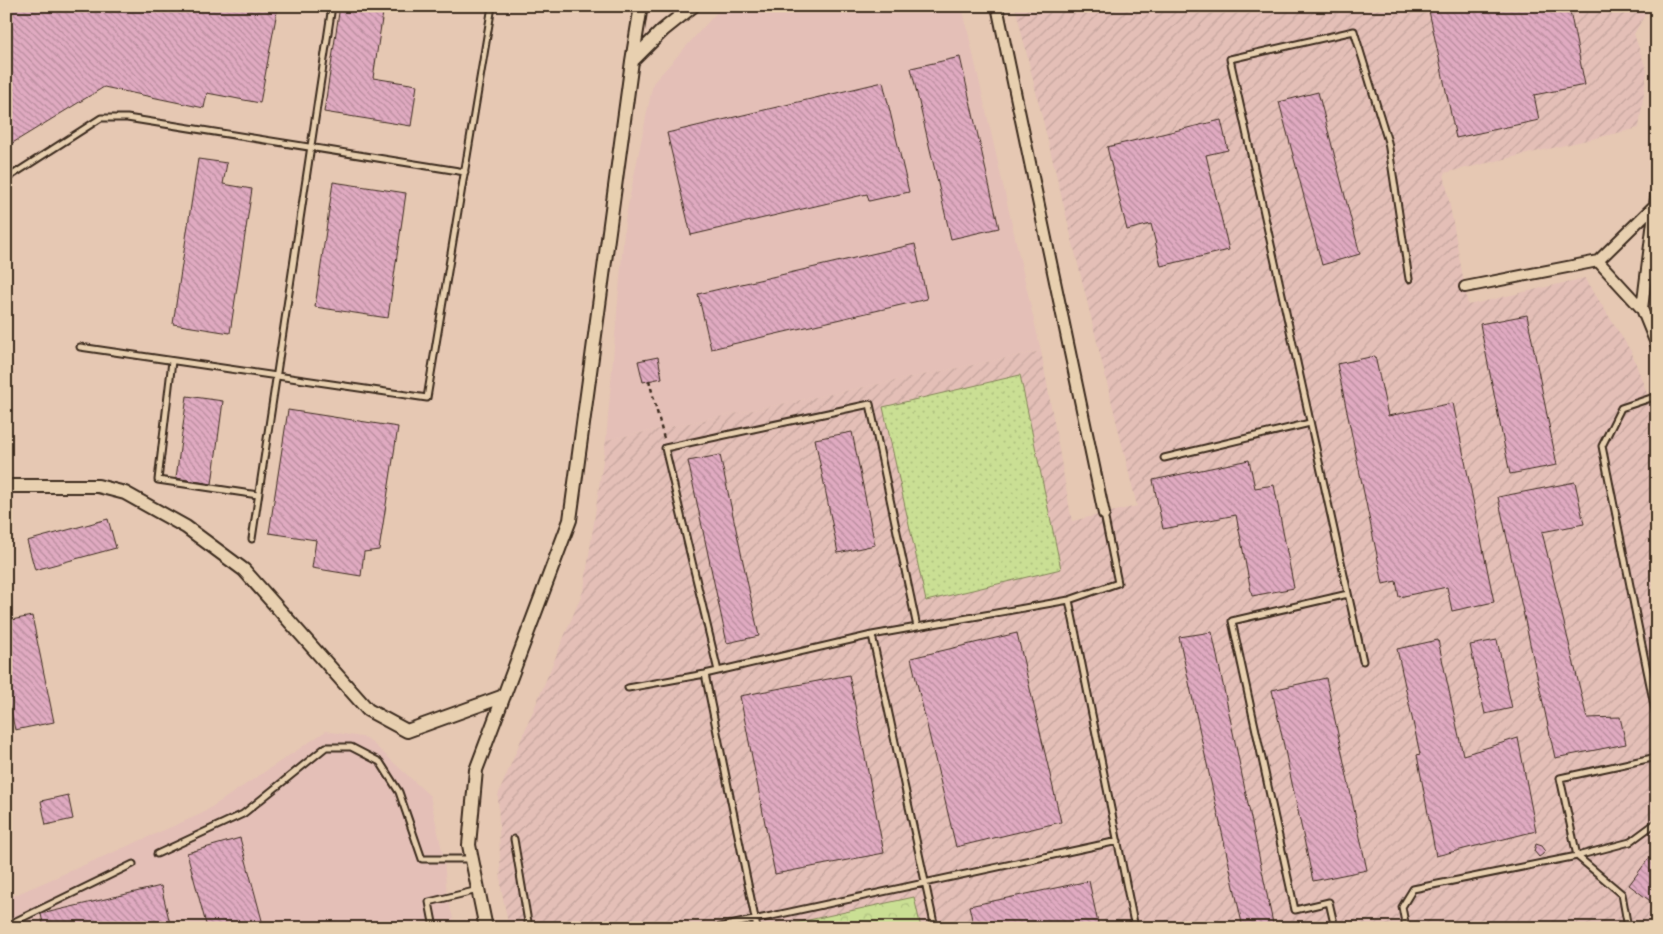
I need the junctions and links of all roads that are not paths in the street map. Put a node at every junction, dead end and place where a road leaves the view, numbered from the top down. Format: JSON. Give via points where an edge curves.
{"nodes":[{"id":1,"x":332,"y":6,"type":"edge"},
{"id":2,"x":492,"y":6,"type":"edge"},
{"id":3,"x":641,"y":6,"type":"edge"},
{"id":4,"x":693,"y":6,"type":"edge"},
{"id":5,"x":997,"y":6,"type":"edge"},
{"id":6,"x":632,"y":61,"type":"junction"},
{"id":7,"x":311,"y":148,"type":"junction"},
{"id":8,"x":465,"y":172,"type":"junction"},
{"id":9,"x":6,"y":179,"type":"edge"},
{"id":10,"x":1657,"y":189,"type":"edge"},
{"id":11,"x":1655,"y":205,"type":"junction"},
{"id":12,"x":1598,"y":261,"type":"junction"},
{"id":13,"x":1409,"y":279,"type":"dead end"},
{"id":14,"x":1464,"y":287,"type":"dead end"},
{"id":15,"x":1642,"y":309,"type":"junction"},
{"id":16,"x":1657,"y":346,"type":"edge"},
{"id":17,"x":80,"y":347,"type":"dead end"},
{"id":18,"x":172,"y":361,"type":"junction"},
{"id":19,"x":276,"y":376,"type":"junction"},
{"id":20,"x":1657,"y":396,"type":"edge"},
{"id":21,"x":1310,"y":423,"type":"junction"},
{"id":22,"x":1164,"y":458,"type":"dead end"},
{"id":23,"x":6,"y":486,"type":"edge"},
{"id":24,"x":258,"y":494,"type":"junction"},
{"id":25,"x":1104,"y":514,"type":"joint"},
{"id":26,"x":252,"y":539,"type":"dead end"},
{"id":27,"x":1348,"y":594,"type":"junction"},
{"id":28,"x":1069,"y":600,"type":"junction"},
{"id":29,"x":917,"y":627,"type":"junction"},
{"id":30,"x":872,"y":635,"type":"junction"},
{"id":31,"x":1363,"y":661,"type":"dead end"},
{"id":32,"x":718,"y":671,"type":"junction"},
{"id":33,"x":705,"y":674,"type":"junction"},
{"id":34,"x":628,"y":688,"type":"dead end"},
{"id":35,"x":504,"y":696,"type":"junction"},
{"id":36,"x":1657,"y":720,"type":"edge"},
{"id":37,"x":1657,"y":757,"type":"edge"},
{"id":38,"x":1657,"y":822,"type":"edge"},
{"id":39,"x":514,"y":839,"type":"dead end"},
{"id":40,"x":1118,"y":842,"type":"junction"},
{"id":41,"x":157,"y":854,"type":"dead end"},
{"id":42,"x":1577,"y":856,"type":"junction"},
{"id":43,"x":472,"y":860,"type":"junction"},
{"id":44,"x":133,"y":864,"type":"dead end"},
{"id":45,"x":925,"y":883,"type":"junction"},
{"id":46,"x":478,"y":890,"type":"junction"},
{"id":47,"x":756,"y":920,"type":"junction"},
{"id":48,"x":18,"y":928,"type":"edge"},
{"id":49,"x":434,"y":928,"type":"edge"},
{"id":50,"x":486,"y":928,"type":"edge"},
{"id":51,"x":529,"y":928,"type":"edge"},
{"id":52,"x":716,"y":928,"type":"edge"},
{"id":53,"x":757,"y":928,"type":"edge"},
{"id":54,"x":935,"y":928,"type":"edge"},
{"id":55,"x":1135,"y":928,"type":"edge"},
{"id":56,"x":1335,"y":928,"type":"edge"},
{"id":57,"x":1406,"y":928,"type":"edge"},
{"id":58,"x":1628,"y":928,"type":"edge"}],
"edges":[{"from":1,"to":7,"type":"lane"},
{"from":2,"to":8,"type":"lane"},
{"from":3,"to":6,"type":"street"},
{"from":4,"to":6,"type":"street"},
{"from":5,"to":25,"type":"street"},
{"from":6,"to":35,"type":"street","via":[[570,520]]},
{"from":7,"to":8,"type":"lane"},
{"from":7,"to":9,"type":"lane","via":[[127,118],[101,118]]},
{"from":7,"to":19,"type":"lane"},
{"from":8,"to":19,"type":"lane","via":[[427,398]]},
{"from":10,"to":11,"type":"street"},
{"from":11,"to":12,"type":"street"},
{"from":11,"to":15,"type":"street"},
{"from":12,"to":14,"type":"street"},
{"from":12,"to":15,"type":"street"},
{"from":13,"to":21,"type":"lane","via":[[1388,142],[1354,31],[1230,59]]},
{"from":15,"to":16,"type":"street"},
{"from":17,"to":18,"type":"lane"},
{"from":18,"to":19,"type":"lane"},
{"from":18,"to":24,"type":"lane","via":[[158,480]]},
{"from":19,"to":24,"type":"lane"},
{"from":20,"to":36,"type":"lane","via":[[1621,408],[1602,446]]},
{"from":21,"to":22,"type":"lane"},
{"from":21,"to":27,"type":"lane"},
{"from":23,"to":35,"type":"street","via":[[98,486],[125,494],[186,527],[244,570],[368,710],[407,731]]},
{"from":24,"to":26,"type":"lane"},
{"from":25,"to":28,"type":"lane","via":[[1118,583]]},
{"from":27,"to":31,"type":"lane"},
{"from":27,"to":56,"type":"lane","via":[[1232,621],[1295,910],[1329,902]]},
{"from":28,"to":29,"type":"lane"},
{"from":28,"to":40,"type":"lane"},
{"from":29,"to":30,"type":"lane"},
{"from":29,"to":32,"type":"lane","via":[[870,404],[666,448]]},
{"from":30,"to":32,"type":"lane"},
{"from":30,"to":45,"type":"lane"},
{"from":32,"to":33,"type":"lane"},
{"from":33,"to":34,"type":"lane"},
{"from":33,"to":47,"type":"lane"},
{"from":35,"to":43,"type":"street","via":[[476,770],[469,845]]},
{"from":37,"to":42,"type":"lane","via":[[1560,778]]},
{"from":38,"to":42,"type":"lane","via":[[1630,842]]},
{"from":39,"to":51,"type":"lane"},
{"from":40,"to":45,"type":"lane"},
{"from":40,"to":55,"type":"lane"},
{"from":41,"to":43,"type":"lane","via":[[243,814],[326,746],[351,747],[380,762],[399,792],[422,859]]},
{"from":42,"to":57,"type":"lane","via":[[1413,889],[1402,907]]},
{"from":42,"to":58,"type":"lane","via":[[1622,894]]},
{"from":43,"to":46,"type":"street"},
{"from":44,"to":48,"type":"lane","via":[[16,921]]},
{"from":45,"to":47,"type":"lane"},
{"from":45,"to":54,"type":"lane"},
{"from":46,"to":49,"type":"lane","via":[[429,902]]},
{"from":46,"to":50,"type":"street"},
{"from":47,"to":52,"type":"lane"},
{"from":47,"to":53,"type":"lane"}]}
